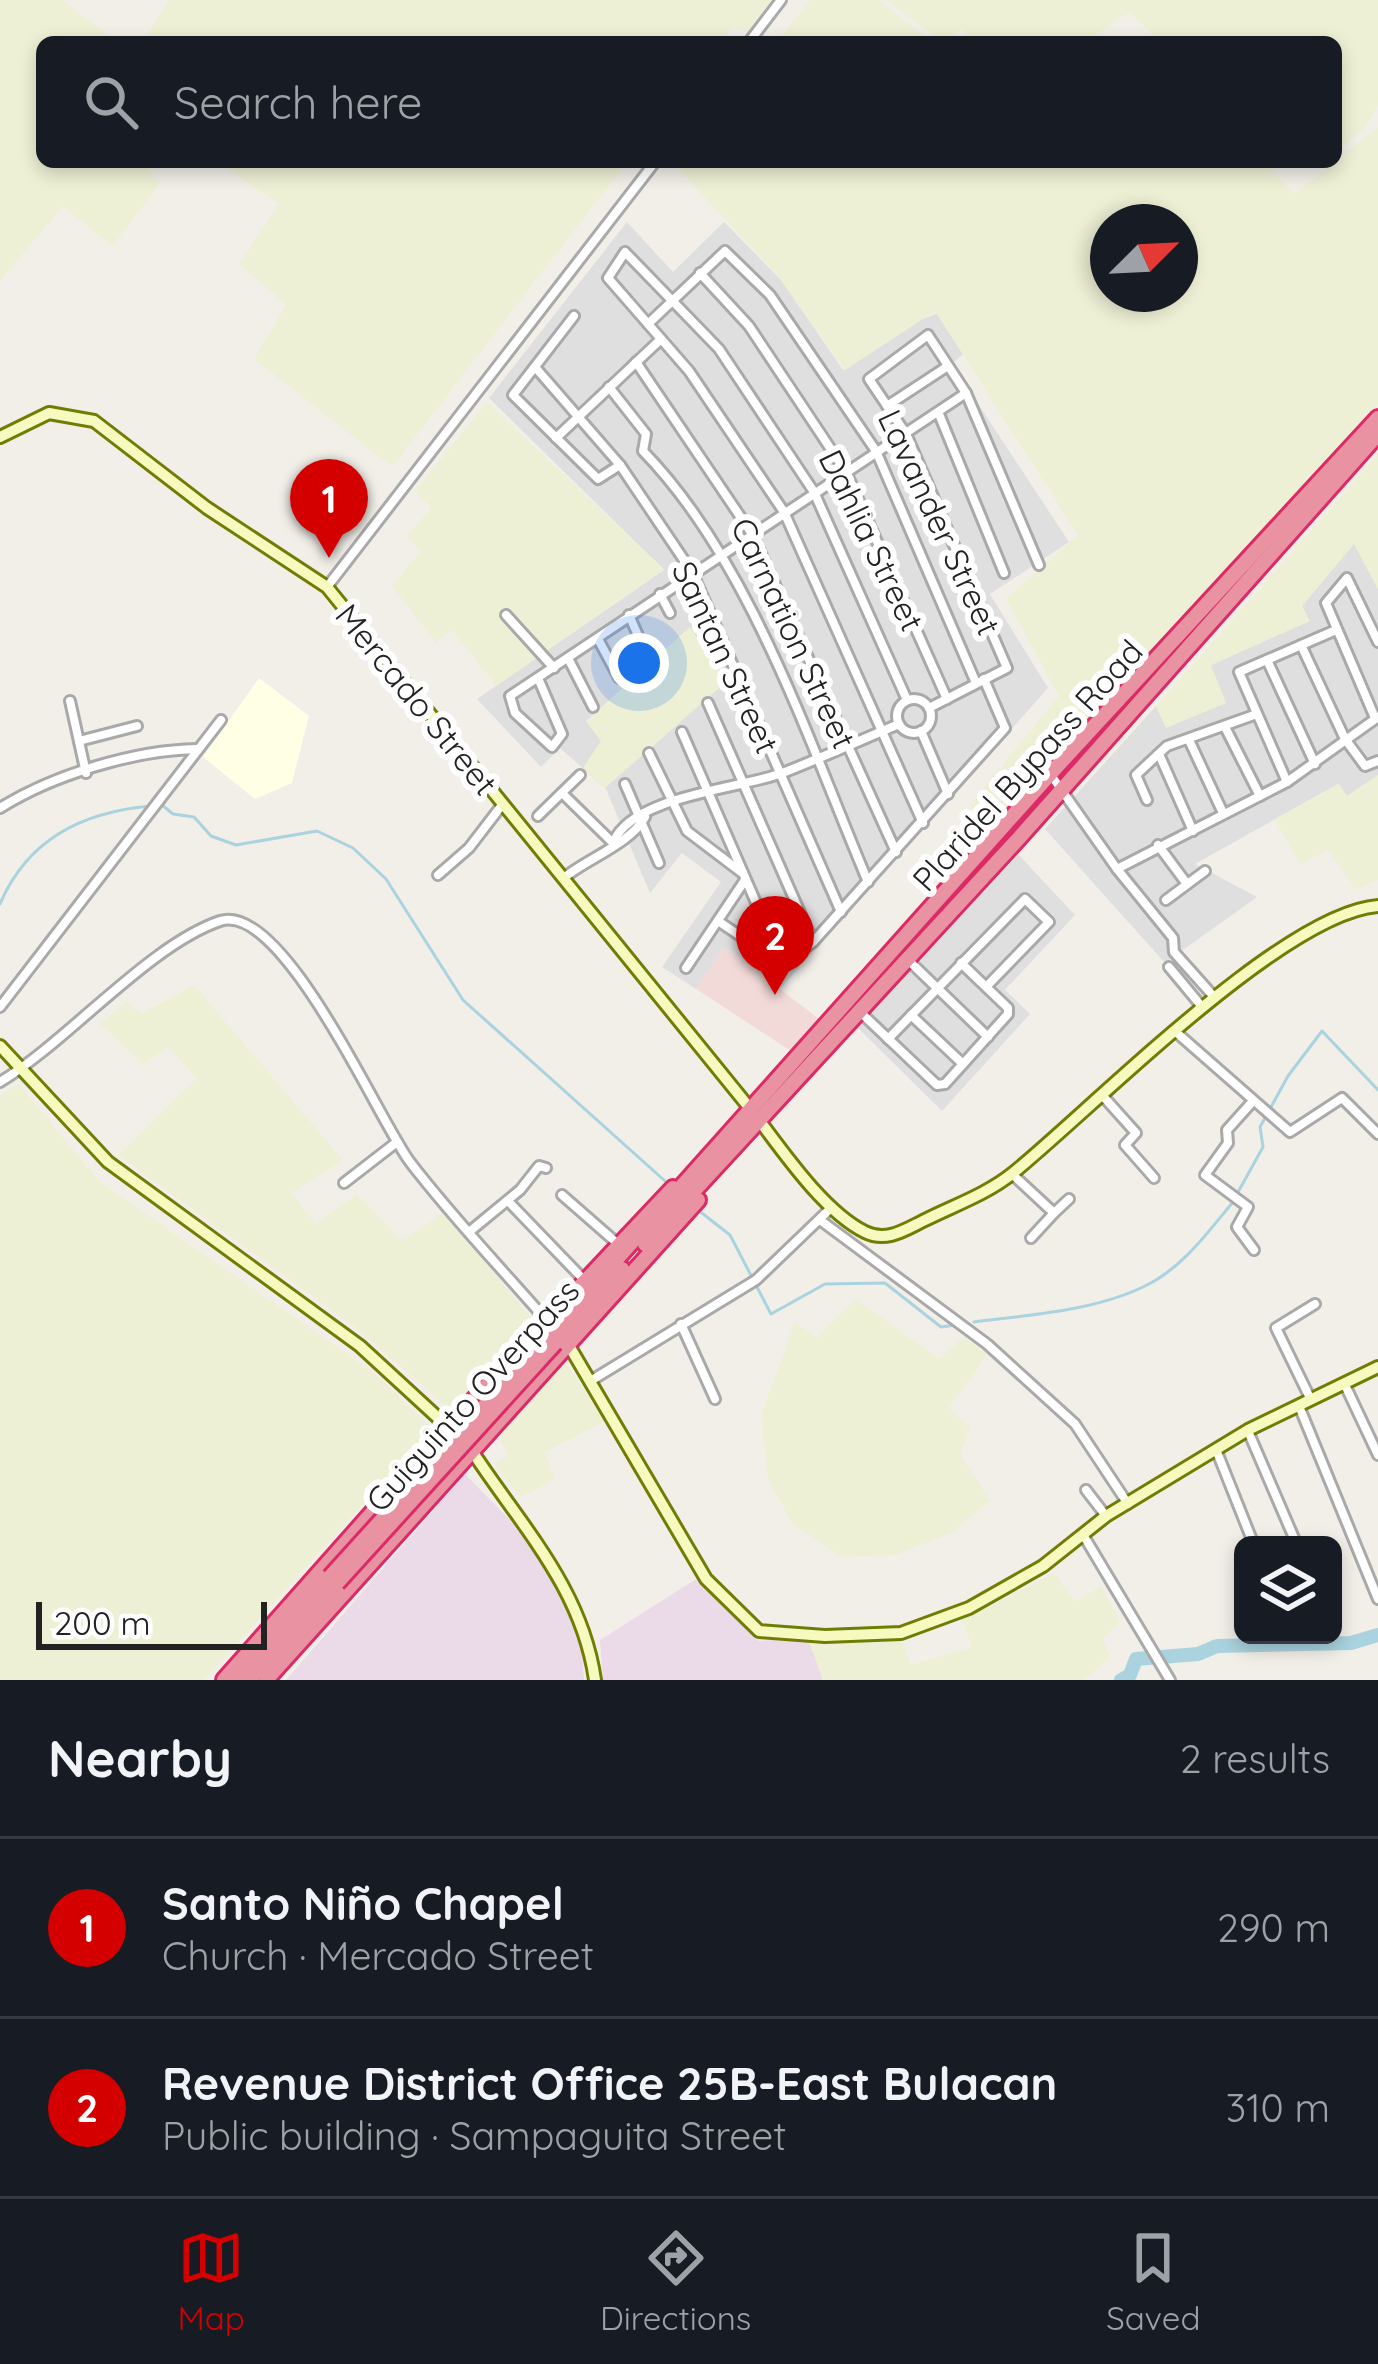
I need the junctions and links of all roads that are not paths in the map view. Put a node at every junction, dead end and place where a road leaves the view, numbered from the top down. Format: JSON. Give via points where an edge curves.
{"nodes":[{"id":1,"x":781,"y":0,"type":"edge"},
{"id":2,"x":754,"y":36,"type":"edge"},
{"id":3,"x":651,"y":168,"type":"edge"},
{"id":4,"x":700,"y":273,"type":"junction"},
{"id":5,"x":675,"y":298,"type":"junction"},
{"id":6,"x":574,"y":316,"type":"dead end"},
{"id":7,"x":648,"y":324,"type":"junction"},
{"id":8,"x":662,"y":339,"type":"junction"},
{"id":9,"x":637,"y":362,"type":"junction"},
{"id":10,"x":948,"y":366,"type":"junction"},
{"id":11,"x":535,"y":367,"type":"junction"},
{"id":12,"x":609,"y":388,"type":"junction"},
{"id":13,"x":966,"y":393,"type":"junction"},
{"id":14,"x":886,"y":406,"type":"junction"},
{"id":15,"x":581,"y":414,"type":"junction"},
{"id":16,"x":938,"y":414,"type":"junction"},
{"id":17,"x":1378,"y":418,"type":"edge"},
{"id":18,"x":906,"y":434,"type":"junction"},
{"id":19,"x":1378,"y":434,"type":"edge"},
{"id":20,"x":0,"y":436,"type":"edge"},
{"id":21,"x":556,"y":438,"type":"junction"},
{"id":22,"x":877,"y":451,"type":"junction"},
{"id":23,"x":620,"y":465,"type":"junction"},
{"id":24,"x":846,"y":472,"type":"junction"},
{"id":25,"x":814,"y":492,"type":"junction"},
{"id":26,"x":784,"y":512,"type":"junction"},
{"id":27,"x":752,"y":534,"type":"junction"},
{"id":28,"x":723,"y":553,"type":"junction"},
{"id":29,"x":1039,"y":565,"type":"dead end"},
{"id":30,"x":692,"y":572,"type":"junction"},
{"id":31,"x":1004,"y":572,"type":"dead end"},
{"id":32,"x":327,"y":587,"type":"junction"},
{"id":33,"x":660,"y":594,"type":"junction"},
{"id":34,"x":670,"y":613,"type":"dead end"},
{"id":35,"x":506,"y":615,"type":"dead end"},
{"id":36,"x":629,"y":615,"type":"junction"},
{"id":37,"x":1336,"y":630,"type":"junction"},
{"id":38,"x":598,"y":639,"type":"junction"},
{"id":39,"x":1378,"y":642,"type":"edge"},
{"id":40,"x":1301,"y":645,"type":"junction"},
{"id":41,"x":644,"y":649,"type":"dead end"},
{"id":42,"x":569,"y":660,"type":"junction"},
{"id":43,"x":1267,"y":660,"type":"junction"},
{"id":44,"x":554,"y":668,"type":"junction"},
{"id":45,"x":538,"y":678,"type":"junction"},
{"id":46,"x":619,"y":678,"type":"dead end"},
{"id":47,"x":980,"y":681,"type":"junction"},
{"id":48,"x":947,"y":698,"type":"junction"},
{"id":49,"x":907,"y":700,"type":"junction"},
{"id":50,"x":70,"y":701,"type":"dead end"},
{"id":51,"x":708,"y":703,"type":"dead end"},
{"id":52,"x":593,"y":707,"type":"dead end"},
{"id":53,"x":929,"y":708,"type":"junction"},
{"id":54,"x":1254,"y":716,"type":"junction"},
{"id":55,"x":1377,"y":717,"type":"edge"},
{"id":56,"x":221,"y":720,"type":"dead end"},
{"id":57,"x":899,"y":724,"type":"junction"},
{"id":58,"x":137,"y":726,"type":"dead end"},
{"id":59,"x":1225,"y":727,"type":"junction"},
{"id":60,"x":921,"y":731,"type":"junction"},
{"id":61,"x":682,"y":732,"type":"dead end"},
{"id":62,"x":881,"y":732,"type":"junction"},
{"id":63,"x":1346,"y":739,"type":"junction"},
{"id":64,"x":1189,"y":740,"type":"junction"},
{"id":65,"x":79,"y":741,"type":"junction"},
{"id":66,"x":848,"y":746,"type":"junction"},
{"id":67,"x":199,"y":749,"type":"junction"},
{"id":68,"x":649,"y":753,"type":"dead end"},
{"id":69,"x":1160,"y":754,"type":"junction"},
{"id":70,"x":815,"y":758,"type":"junction"},
{"id":71,"x":1378,"y":760,"type":"edge"},
{"id":72,"x":1316,"y":764,"type":"junction"},
{"id":73,"x":86,"y":773,"type":"junction"},
{"id":74,"x":1050,"y":773,"type":"junction"},
{"id":75,"x":780,"y":774,"type":"junction"},
{"id":76,"x":580,"y":775,"type":"dead end"},
{"id":77,"x":742,"y":781,"type":"junction"},
{"id":78,"x":1287,"y":782,"type":"junction"},
{"id":79,"x":625,"y":784,"type":"dead end"},
{"id":80,"x":1063,"y":788,"type":"junction"},
{"id":81,"x":706,"y":791,"type":"junction"},
{"id":82,"x":562,"y":793,"type":"junction"},
{"id":83,"x":948,"y":794,"type":"junction"},
{"id":84,"x":1260,"y":796,"type":"junction"},
{"id":85,"x":1147,"y":800,"type":"dead end"},
{"id":86,"x":674,"y":803,"type":"junction"},
{"id":87,"x":502,"y":805,"type":"junction"},
{"id":88,"x":0,"y":808,"type":"edge"},
{"id":89,"x":1223,"y":813,"type":"junction"},
{"id":90,"x":538,"y":816,"type":"dead end"},
{"id":91,"x":642,"y":819,"type":"junction"},
{"id":92,"x":922,"y":823,"type":"junction"},
{"id":93,"x":1193,"y":830,"type":"junction"},
{"id":94,"x":613,"y":842,"type":"junction"},
{"id":95,"x":1158,"y":845,"type":"junction"},
{"id":96,"x":896,"y":852,"type":"junction"},
{"id":97,"x":659,"y":862,"type":"dead end"},
{"id":98,"x":1117,"y":869,"type":"junction"},
{"id":99,"x":1205,"y":871,"type":"dead end"},
{"id":100,"x":438,"y":875,"type":"dead end"},
{"id":101,"x":744,"y":876,"type":"junction"},
{"id":102,"x":565,"y":877,"type":"junction"},
{"id":103,"x":868,"y":882,"type":"junction"},
{"id":104,"x":1187,"y":884,"type":"junction"},
{"id":105,"x":1166,"y":900,"type":"dead end"},
{"id":106,"x":1378,"y":906,"type":"edge"},
{"id":107,"x":841,"y":911,"type":"junction"},
{"id":108,"x":718,"y":921,"type":"junction"},
{"id":109,"x":813,"y":942,"type":"junction"},
{"id":110,"x":905,"y":957,"type":"junction"},
{"id":111,"x":961,"y":963,"type":"junction"},
{"id":112,"x":783,"y":964,"type":"junction"},
{"id":113,"x":686,"y":968,"type":"dead end"},
{"id":114,"x":1169,"y":968,"type":"dead end"},
{"id":115,"x":986,"y":987,"type":"junction"},
{"id":116,"x":937,"y":988,"type":"junction"},
{"id":117,"x":1216,"y":998,"type":"junction"},
{"id":118,"x":0,"y":1007,"type":"edge"},
{"id":119,"x":1203,"y":1008,"type":"junction"},
{"id":120,"x":858,"y":1010,"type":"junction"},
{"id":121,"x":911,"y":1015,"type":"junction"},
{"id":122,"x":1177,"y":1033,"type":"junction"},
{"id":123,"x":988,"y":1037,"type":"junction"},
{"id":124,"x":888,"y":1039,"type":"junction"},
{"id":125,"x":0,"y":1046,"type":"edge"},
{"id":126,"x":1228,"y":1063,"type":"dead end"},
{"id":127,"x":963,"y":1064,"type":"junction"},
{"id":128,"x":20,"y":1069,"type":"junction"},
{"id":129,"x":1217,"y":1073,"type":"junction"},
{"id":130,"x":0,"y":1082,"type":"edge"},
{"id":131,"x":1102,"y":1095,"type":"junction"},
{"id":132,"x":1253,"y":1101,"type":"junction"},
{"id":133,"x":756,"y":1115,"type":"junction"},
{"id":134,"x":1378,"y":1134,"type":"edge"},
{"id":135,"x":397,"y":1142,"type":"junction"},
{"id":136,"x":736,"y":1147,"type":"joint"},
{"id":137,"x":717,"y":1150,"type":"junction"},
{"id":138,"x":546,"y":1168,"type":"dead end"},
{"id":139,"x":1012,"y":1174,"type":"junction"},
{"id":140,"x":1154,"y":1178,"type":"dead end"},
{"id":141,"x":344,"y":1183,"type":"dead end"},
{"id":142,"x":562,"y":1196,"type":"dead end"},
{"id":143,"x":1069,"y":1199,"type":"dead end"},
{"id":144,"x":508,"y":1201,"type":"junction"},
{"id":145,"x":832,"y":1205,"type":"junction"},
{"id":146,"x":1054,"y":1214,"type":"junction"},
{"id":147,"x":820,"y":1220,"type":"junction"},
{"id":148,"x":469,"y":1232,"type":"junction"},
{"id":149,"x":1031,"y":1238,"type":"dead end"},
{"id":150,"x":618,"y":1244,"type":"junction"},
{"id":151,"x":1254,"y":1250,"type":"dead end"},
{"id":152,"x":585,"y":1281,"type":"junction"},
{"id":153,"x":1315,"y":1304,"type":"dead end"},
{"id":154,"x":681,"y":1324,"type":"junction"},
{"id":155,"x":555,"y":1336,"type":"junction"},
{"id":156,"x":1378,"y":1367,"type":"edge"},
{"id":157,"x":592,"y":1380,"type":"junction"},
{"id":158,"x":1345,"y":1384,"type":"junction"},
{"id":159,"x":715,"y":1399,"type":"dead end"},
{"id":160,"x":1311,"y":1400,"type":"junction"},
{"id":161,"x":1298,"y":1406,"type":"junction"},
{"id":162,"x":448,"y":1427,"type":"junction"},
{"id":163,"x":1248,"y":1430,"type":"junction"},
{"id":164,"x":1217,"y":1452,"type":"junction"},
{"id":165,"x":474,"y":1454,"type":"junction"},
{"id":166,"x":1378,"y":1455,"type":"edge"},
{"id":167,"x":1086,"y":1490,"type":"dead end"},
{"id":168,"x":1128,"y":1504,"type":"junction"},
{"id":169,"x":1106,"y":1516,"type":"junction"},
{"id":170,"x":1250,"y":1536,"type":"edge"},
{"id":171,"x":1294,"y":1536,"type":"edge"},
{"id":172,"x":1085,"y":1538,"type":"junction"},
{"id":173,"x":333,"y":1580,"type":"junction"},
{"id":174,"x":1378,"y":1599,"type":"edge"},
{"id":175,"x":224,"y":1680,"type":"edge"},
{"id":176,"x":237,"y":1680,"type":"edge"},
{"id":177,"x":249,"y":1680,"type":"edge"},
{"id":178,"x":266,"y":1680,"type":"edge"},
{"id":179,"x":595,"y":1680,"type":"edge"},
{"id":180,"x":1170,"y":1680,"type":"edge"}],
"edges":[{"from":1,"to":2,"type":"street"},
{"from":3,"to":32,"type":"street"},
{"from":4,"to":5,"type":"street"},
{"from":4,"to":22,"type":"street","via":[[728,251],[770,295]]},
{"from":4,"to":24,"type":"street","name":"Dahlia Street","via":[[749,326]]},
{"from":5,"to":7,"type":"street"},
{"from":5,"to":7,"type":"street","via":[[625,252],[608,278]]},
{"from":5,"to":25,"type":"street","via":[[719,349]]},
{"from":6,"to":11,"type":"street"},
{"from":7,"to":8,"type":"street"},
{"from":8,"to":9,"type":"street"},
{"from":8,"to":26,"type":"street"},
{"from":9,"to":12,"type":"street"},
{"from":9,"to":27,"type":"street","name":"Carnation Street"},
{"from":10,"to":13,"type":"street"},
{"from":10,"to":14,"type":"street"},
{"from":10,"to":14,"type":"street","name":"Lavander Street","via":[[928,335],[869,379]]},
{"from":11,"to":15,"type":"street","name":"Santan Street"},
{"from":11,"to":21,"type":"street","via":[[513,395]]},
{"from":12,"to":15,"type":"street"},
{"from":12,"to":28,"type":"street","via":[[646,434],[643,451],[686,495]]},
{"from":13,"to":16,"type":"street"},
{"from":13,"to":29,"type":"street"},
{"from":14,"to":18,"type":"street","name":"Lavander Street"},
{"from":15,"to":21,"type":"street"},
{"from":15,"to":23,"type":"street","name":"Santan Street"},
{"from":16,"to":18,"type":"street"},
{"from":16,"to":31,"type":"street"},
{"from":17,"to":74,"type":"highway","name":"Plaridel Bypass Road"},
{"from":18,"to":22,"type":"street"},
{"from":18,"to":47,"type":"street","name":"Lavander Street","via":[[1007,668]]},
{"from":19,"to":80,"type":"highway","name":"Plaridel Bypass Road"},
{"from":20,"to":32,"type":"street","name":"Mercado Street","via":[[49,413],[94,421]]},
{"from":21,"to":23,"type":"street","via":[[598,479]]},
{"from":22,"to":24,"type":"street"},
{"from":22,"to":47,"type":"street"},
{"from":23,"to":30,"type":"street","name":"Santan Street"},
{"from":24,"to":25,"type":"street"},
{"from":24,"to":48,"type":"street","name":"Dahlia Street"},
{"from":25,"to":26,"type":"street"},
{"from":25,"to":49,"type":"street"},
{"from":26,"to":27,"type":"street"},
{"from":26,"to":62,"type":"street"},
{"from":27,"to":28,"type":"street"},
{"from":27,"to":66,"type":"street","name":"Carnation Street"},
{"from":28,"to":30,"type":"street"},
{"from":28,"to":70,"type":"street"},
{"from":30,"to":33,"type":"street"},
{"from":30,"to":75,"type":"street","name":"Santan Street"},
{"from":32,"to":87,"type":"street","name":"Mercado Street"},
{"from":33,"to":34,"type":"street"},
{"from":33,"to":36,"type":"street"},
{"from":35,"to":44,"type":"street"},
{"from":36,"to":38,"type":"street"},
{"from":36,"to":41,"type":"street"},
{"from":37,"to":39,"type":"street","via":[[1326,602],[1347,578]]},
{"from":37,"to":40,"type":"street"},
{"from":37,"to":55,"type":"street"},
{"from":38,"to":42,"type":"street"},
{"from":38,"to":46,"type":"street"},
{"from":40,"to":43,"type":"street"},
{"from":40,"to":63,"type":"street"},
{"from":42,"to":44,"type":"street"},
{"from":42,"to":52,"type":"street"},
{"from":43,"to":54,"type":"street","via":[[1238,676]]},
{"from":43,"to":72,"type":"street"},
{"from":44,"to":45,"type":"street"},
{"from":45,"to":45,"type":"street","via":[[562,734],[552,747],[509,703]]},
{"from":47,"to":48,"type":"street"},
{"from":47,"to":83,"type":"street","via":[[1005,728]]},
{"from":48,"to":53,"type":"street"},
{"from":49,"to":53,"type":"street"},
{"from":49,"to":57,"type":"street"},
{"from":50,"to":65,"type":"street"},
{"from":51,"to":77,"type":"street"},
{"from":53,"to":60,"type":"street"},
{"from":54,"to":59,"type":"street"},
{"from":54,"to":78,"type":"street"},
{"from":55,"to":63,"type":"street"},
{"from":56,"to":67,"type":"street"},
{"from":57,"to":60,"type":"street"},
{"from":57,"to":62,"type":"street"},
{"from":58,"to":65,"type":"street"},
{"from":59,"to":64,"type":"street"},
{"from":59,"to":84,"type":"street"},
{"from":60,"to":83,"type":"street"},
{"from":61,"to":81,"type":"street"},
{"from":62,"to":66,"type":"street"},
{"from":62,"to":92,"type":"street"},
{"from":63,"to":71,"type":"street","via":[[1365,766]]},
{"from":63,"to":72,"type":"street"},
{"from":64,"to":69,"type":"street"},
{"from":64,"to":89,"type":"street"},
{"from":65,"to":73,"type":"street"},
{"from":66,"to":70,"type":"street"},
{"from":66,"to":96,"type":"street","name":"Carnation Street"},
{"from":67,"to":73,"type":"street"},
{"from":67,"to":118,"type":"street"},
{"from":68,"to":86,"type":"street"},
{"from":69,"to":85,"type":"street","via":[[1136,775]]},
{"from":69,"to":93,"type":"street"},
{"from":70,"to":75,"type":"street"},
{"from":70,"to":103,"type":"street"},
{"from":72,"to":78,"type":"street"},
{"from":73,"to":88,"type":"street"},
{"from":74,"to":80,"type":"street"},
{"from":74,"to":133,"type":"highway","name":"Plaridel Bypass Road"},
{"from":75,"to":77,"type":"street"},
{"from":75,"to":107,"type":"street","name":"Santan Street"},
{"from":76,"to":82,"type":"street"},
{"from":77,"to":81,"type":"street"},
{"from":77,"to":109,"type":"street"},
{"from":78,"to":84,"type":"street"},
{"from":79,"to":91,"type":"street"},
{"from":80,"to":98,"type":"street"},
{"from":80,"to":110,"type":"highway","name":"Plaridel Bypass Road"},
{"from":81,"to":86,"type":"street"},
{"from":81,"to":101,"type":"street"},
{"from":82,"to":90,"type":"street"},
{"from":82,"to":94,"type":"street"},
{"from":83,"to":92,"type":"street"},
{"from":84,"to":89,"type":"street"},
{"from":86,"to":91,"type":"street"},
{"from":86,"to":101,"type":"street","via":[[687,831]]},
{"from":87,"to":100,"type":"street"},
{"from":87,"to":102,"type":"street","name":"Mercado Street"},
{"from":89,"to":93,"type":"street"},
{"from":91,"to":94,"type":"street","via":[[622,826]]},
{"from":91,"to":97,"type":"street"},
{"from":92,"to":96,"type":"street"},
{"from":93,"to":95,"type":"street"},
{"from":94,"to":102,"type":"street"},
{"from":95,"to":98,"type":"street"},
{"from":95,"to":104,"type":"street"},
{"from":96,"to":103,"type":"street"},
{"from":98,"to":117,"type":"street"},
{"from":99,"to":104,"type":"street"},
{"from":101,"to":108,"type":"street"},
{"from":101,"to":112,"type":"street"},
{"from":102,"to":133,"type":"street","name":"Mercado Street"},
{"from":103,"to":107,"type":"street"},
{"from":104,"to":105,"type":"street"},
{"from":106,"to":117,"type":"street","name":"Mercado Street","via":[[1357,908],[1294,940]]},
{"from":107,"to":109,"type":"street"},
{"from":108,"to":112,"type":"street"},
{"from":108,"to":113,"type":"street"},
{"from":109,"to":112,"type":"street"},
{"from":110,"to":116,"type":"street"},
{"from":110,"to":120,"type":"highway","name":"Plaridel Bypass Road"},
{"from":111,"to":115,"type":"street"},
{"from":111,"to":115,"type":"street","via":[[1024,899],[1048,922]]},
{"from":111,"to":116,"type":"street"},
{"from":114,"to":119,"type":"street"},
{"from":115,"to":123,"type":"street","via":[[1009,1011]]},
{"from":116,"to":121,"type":"street"},
{"from":116,"to":123,"type":"street"},
{"from":117,"to":119,"type":"street","name":"Mercado Street"},
{"from":119,"to":122,"type":"street","name":"Mercado Street"},
{"from":120,"to":124,"type":"street"},
{"from":120,"to":133,"type":"highway","name":"Plaridel Bypass Road"},
{"from":121,"to":124,"type":"street"},
{"from":121,"to":127,"type":"street"},
{"from":122,"to":129,"type":"street"},
{"from":122,"to":131,"type":"street","name":"Mercado Street"},
{"from":123,"to":127,"type":"street"},
{"from":124,"to":127,"type":"street","via":[[940,1086]]},
{"from":125,"to":128,"type":"street"},
{"from":126,"to":129,"type":"street"},
{"from":128,"to":130,"type":"street"},
{"from":128,"to":135,"type":"street","via":[[183,941],[234,919],[274,950],[335,1025]]},
{"from":128,"to":162,"type":"street","via":[[108,1162],[361,1346]]},
{"from":129,"to":132,"type":"street"},
{"from":131,"to":139,"type":"street","name":"Mercado Street"},
{"from":131,"to":140,"type":"street","via":[[1136,1133],[1125,1144]]},
{"from":132,"to":134,"type":"street","via":[[1292,1132],[1348,1099]]},
{"from":132,"to":151,"type":"street","via":[[1205,1174],[1248,1207],[1237,1227]]},
{"from":133,"to":136,"type":"highway","name":"Plaridel Bypass Road"},
{"from":133,"to":137,"type":"highway","name":"Plaridel Bypass Road"},
{"from":133,"to":145,"type":"street","name":"Mercado Street"},
{"from":135,"to":141,"type":"street"},
{"from":135,"to":148,"type":"street"},
{"from":136,"to":155,"type":"highway","name":"Guiguinto Overpass"},
{"from":137,"to":150,"type":"highway"},
{"from":137,"to":155,"type":"highway","name":"Guiguinto Overpass"},
{"from":138,"to":144,"type":"street","via":[[539,1166]]},
{"from":139,"to":145,"type":"street","name":"Mercado Street","via":[[887,1237],[866,1233]]},
{"from":139,"to":146,"type":"street"},
{"from":142,"to":150,"type":"street"},
{"from":143,"to":146,"type":"street"},
{"from":144,"to":148,"type":"street"},
{"from":144,"to":152,"type":"street"},
{"from":145,"to":147,"type":"street"},
{"from":146,"to":149,"type":"street"},
{"from":147,"to":154,"type":"street","via":[[756,1280]]},
{"from":147,"to":168,"type":"street","via":[[988,1344],[1075,1424]]},
{"from":148,"to":155,"type":"street"},
{"from":150,"to":152,"type":"highway"},
{"from":152,"to":155,"type":"highway"},
{"from":153,"to":160,"type":"street","via":[[1276,1328]]},
{"from":154,"to":157,"type":"street"},
{"from":154,"to":159,"type":"street"},
{"from":155,"to":157,"type":"street"},
{"from":155,"to":162,"type":"highway"},
{"from":155,"to":165,"type":"highway"},
{"from":155,"to":173,"type":"highway","name":"Guiguinto Overpass","bridge":true},
{"from":156,"to":158,"type":"street"},
{"from":157,"to":172,"type":"street","via":[[685,1550],[759,1631],[916,1630],[1003,1590]]},
{"from":158,"to":160,"type":"street"},
{"from":158,"to":166,"type":"street"},
{"from":160,"to":161,"type":"street"},
{"from":161,"to":163,"type":"street"},
{"from":161,"to":174,"type":"street"},
{"from":162,"to":175,"type":"highway"},
{"from":163,"to":164,"type":"street"},
{"from":163,"to":171,"type":"street"},
{"from":164,"to":168,"type":"street"},
{"from":164,"to":170,"type":"street"},
{"from":165,"to":178,"type":"highway"},
{"from":165,"to":179,"type":"street","via":[[569,1591]]},
{"from":167,"to":169,"type":"street"},
{"from":168,"to":169,"type":"street"},
{"from":169,"to":172,"type":"street"},
{"from":172,"to":180,"type":"street"},
{"from":173,"to":176,"type":"highway","name":"Guiguinto Overpass"},
{"from":173,"to":177,"type":"highway","name":"Guiguinto Overpass"}]}
